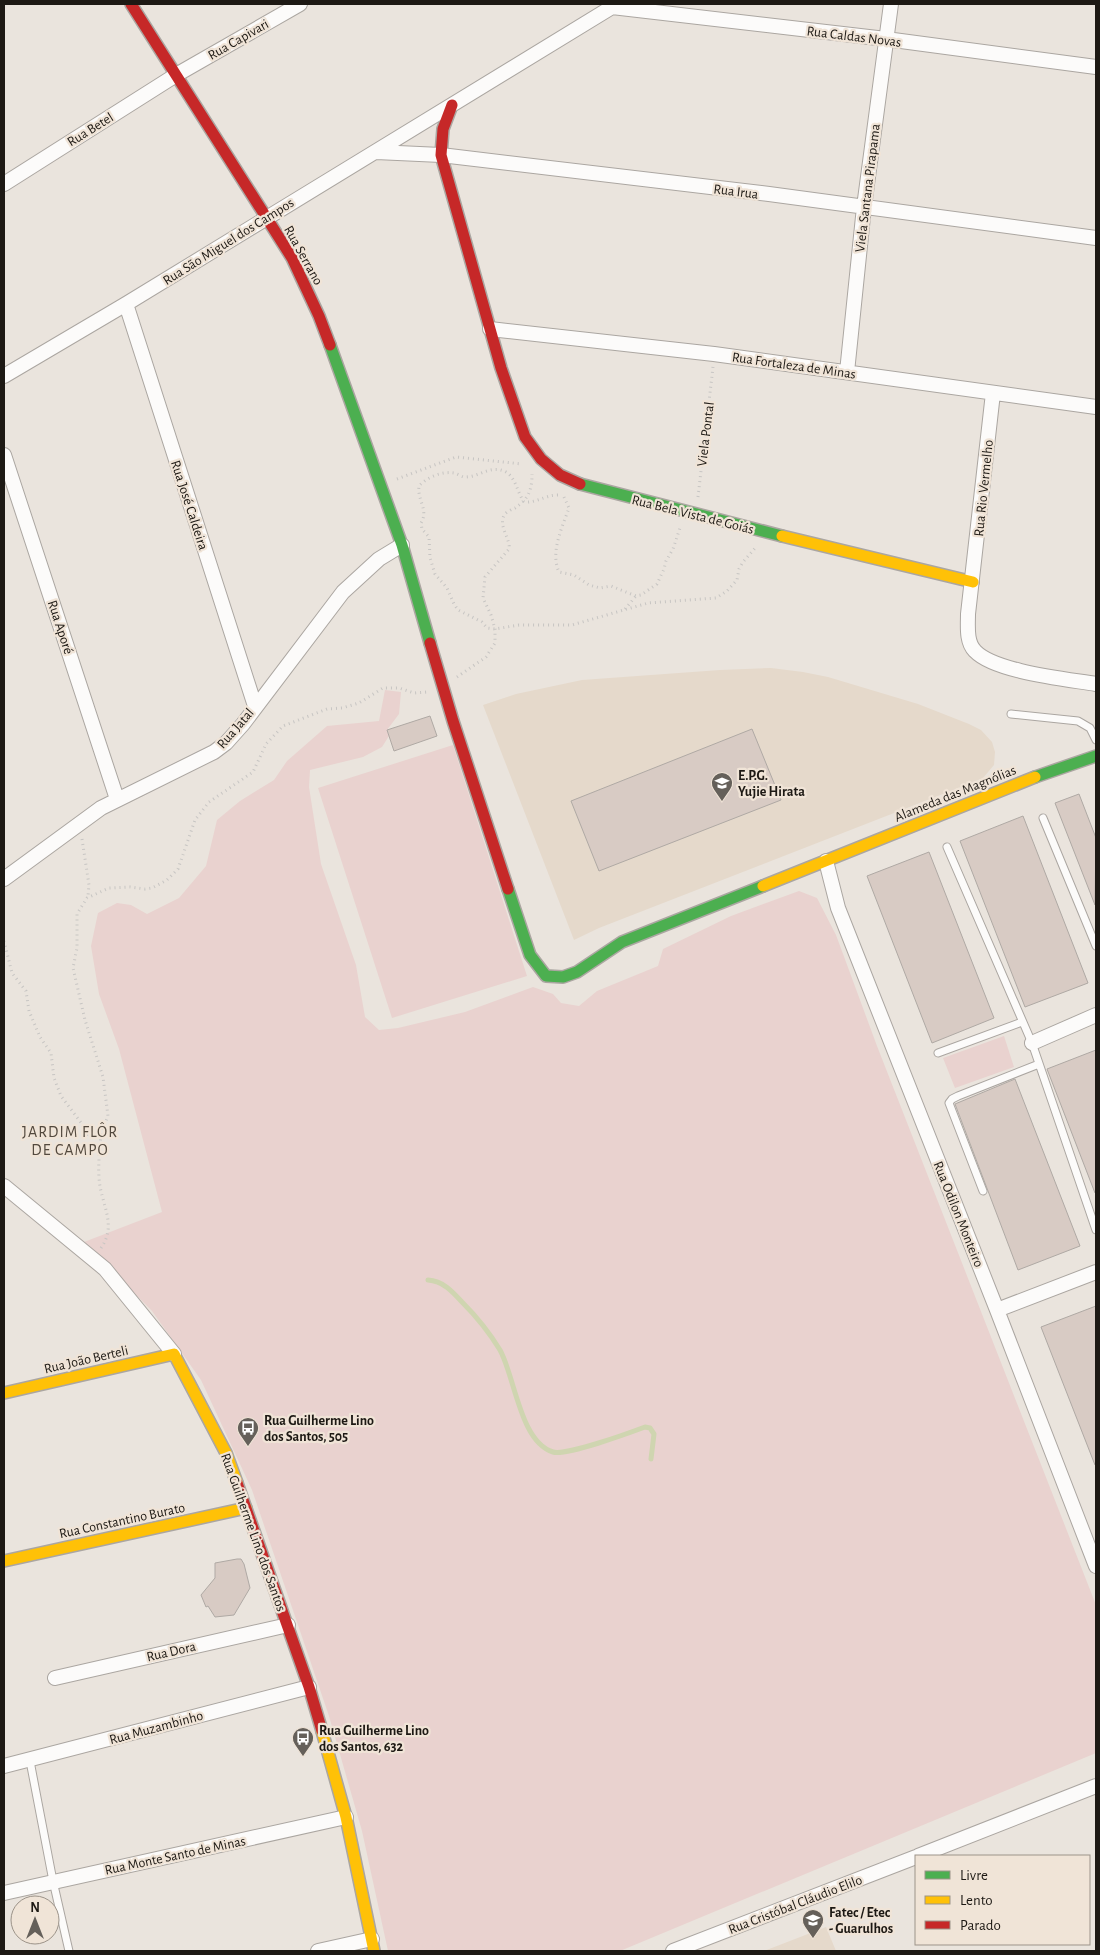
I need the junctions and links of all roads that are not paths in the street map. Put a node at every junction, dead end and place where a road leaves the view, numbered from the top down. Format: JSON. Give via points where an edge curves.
{"nodes":[{"id":1,"x":131,"y":4,"type":"edge"},
{"id":2,"x":300,"y":4,"type":"edge"},
{"id":3,"x":668,"y":4,"type":"edge"},
{"id":4,"x":891,"y":4,"type":"edge"},
{"id":5,"x":613,"y":5,"type":"edge"},
{"id":6,"x":681,"y":15,"type":"junction"},
{"id":7,"x":886,"y":39,"type":"junction"},
{"id":8,"x":1096,"y":67,"type":"edge"},
{"id":9,"x":176,"y":75,"type":"junction"},
{"id":10,"x":452,"y":105,"type":"junction"},
{"id":11,"x":376,"y":152,"type":"junction"},
{"id":12,"x":441,"y":155,"type":"junction"},
{"id":13,"x":4,"y":184,"type":"edge"},
{"id":14,"x":864,"y":207,"type":"junction"},
{"id":15,"x":266,"y":217,"type":"junction"},
{"id":16,"x":1096,"y":238,"type":"edge"},
{"id":17,"x":126,"y":304,"type":"junction"},
{"id":18,"x":490,"y":329,"type":"junction"},
{"id":19,"x":847,"y":372,"type":"junction"},
{"id":20,"x":4,"y":376,"type":"edge"},
{"id":21,"x":993,"y":393,"type":"junction"},
{"id":22,"x":1096,"y":407,"type":"edge"},
{"id":23,"x":4,"y":456,"type":"edge"},
{"id":24,"x":402,"y":544,"type":"junction"},
{"id":25,"x":973,"y":582,"type":"junction"},
{"id":26,"x":1096,"y":684,"type":"edge"},
{"id":27,"x":443,"y":686,"type":"joint"},
{"id":28,"x":255,"y":706,"type":"junction"},
{"id":29,"x":1011,"y":714,"type":"dead end"},
{"id":30,"x":1096,"y":740,"type":"edge"},
{"id":31,"x":1096,"y":756,"type":"edge"},
{"id":32,"x":118,"y":799,"type":"junction"},
{"id":33,"x":1043,"y":818,"type":"dead end"},
{"id":34,"x":947,"y":847,"type":"dead end"},
{"id":35,"x":826,"y":861,"type":"junction"},
{"id":36,"x":4,"y":880,"type":"edge"},
{"id":37,"x":1096,"y":946,"type":"edge"},
{"id":38,"x":1096,"y":1016,"type":"edge"},
{"id":39,"x":1022,"y":1022,"type":"junction"},
{"id":40,"x":1032,"y":1043,"type":"junction"},
{"id":41,"x":938,"y":1053,"type":"dead end"},
{"id":42,"x":1039,"y":1064,"type":"junction"},
{"id":43,"x":4,"y":1186,"type":"edge"},
{"id":44,"x":983,"y":1191,"type":"dead end"},
{"id":45,"x":1096,"y":1230,"type":"edge"},
{"id":46,"x":1096,"y":1272,"type":"edge"},
{"id":47,"x":998,"y":1310,"type":"junction"},
{"id":48,"x":174,"y":1354,"type":"junction"},
{"id":49,"x":4,"y":1393,"type":"edge"},
{"id":50,"x":246,"y":1508,"type":"junction"},
{"id":51,"x":4,"y":1561,"type":"edge"},
{"id":52,"x":1096,"y":1566,"type":"edge"},
{"id":53,"x":288,"y":1625,"type":"junction"},
{"id":54,"x":55,"y":1678,"type":"dead end"},
{"id":55,"x":309,"y":1687,"type":"junction"},
{"id":56,"x":30,"y":1760,"type":"junction"},
{"id":57,"x":4,"y":1766,"type":"edge"},
{"id":58,"x":1096,"y":1786,"type":"edge"},
{"id":59,"x":346,"y":1817,"type":"junction"},
{"id":60,"x":922,"y":1855,"type":"edge"},
{"id":61,"x":915,"y":1858,"type":"edge"},
{"id":62,"x":53,"y":1881,"type":"junction"},
{"id":63,"x":4,"y":1893,"type":"edge"},
{"id":64,"x":373,"y":1945,"type":"edge"},
{"id":65,"x":69,"y":1951,"type":"edge"},
{"id":66,"x":318,"y":1951,"type":"edge"},
{"id":67,"x":673,"y":1951,"type":"edge"}],
"edges":[{"from":1,"to":9,"type":"street","name":"Rua Serrano"},
{"from":2,"to":9,"type":"street","name":"Rua Capivari"},
{"from":3,"to":6,"type":"street"},
{"from":4,"to":7,"type":"street","name":"Viela Santana Pirapama"},
{"from":5,"to":6,"type":"street","name":"Rua Caldas Novas"},
{"from":5,"to":10,"type":"street","name":"Rua São Miguel dos Campos"},
{"from":6,"to":7,"type":"street","name":"Rua Caldas Novas"},
{"from":7,"to":8,"type":"street","name":"Rua Caldas Novas"},
{"from":7,"to":14,"type":"street","name":"Viela Santana Pirapama"},
{"from":9,"to":13,"type":"street","name":"Rua Betel"},
{"from":9,"to":15,"type":"street","name":"Rua Serrano"},
{"from":10,"to":11,"type":"street","name":"Rua São Miguel dos Campos"},
{"from":10,"to":12,"type":"street","via":[[444,119]]},
{"from":11,"to":12,"type":"street","name":"Rua Irua"},
{"from":11,"to":15,"type":"street","name":"Rua São Miguel dos Campos"},
{"from":12,"to":14,"type":"street","name":"Rua Irua"},
{"from":12,"to":18,"type":"street","name":"Rua Bela Vista de Goiás"},
{"from":14,"to":16,"type":"street","name":"Rua Irua"},
{"from":14,"to":19,"type":"street","name":"Viela Santana Pirapama"},
{"from":15,"to":17,"type":"street","name":"Rua São Miguel dos Campos"},
{"from":15,"to":24,"type":"street","name":"Rua Serrano","via":[[292,258],[319,316]]},
{"from":17,"to":20,"type":"street","name":"Rua São Miguel dos Campos"},
{"from":17,"to":28,"type":"street","name":"Rua José Caldeira"},
{"from":18,"to":19,"type":"street","name":"Rua Fortaleza de Minas"},
{"from":18,"to":25,"type":"street","name":"Rua Bela Vista de Goiás","via":[[525,437],[541,459],[560,475],[584,486],[690,514]]},
{"from":19,"to":21,"type":"street","name":"Rua Fortaleza de Minas"},
{"from":21,"to":22,"type":"street","name":"Rua Fortaleza de Minas"},
{"from":21,"to":25,"type":"street","name":"Rua Rio Vermelho"},
{"from":23,"to":32,"type":"street","name":"Rua Aporé"},
{"from":24,"to":27,"type":"street","name":"Rua Serrano"},
{"from":24,"to":28,"type":"street","name":"Rua Jatal","via":[[379,559],[343,592]]},
{"from":25,"to":26,"type":"street","via":[[968,635],[974,650],[984,658],[1018,670]]},
{"from":27,"to":35,"type":"street","name":"Alameda das Magnólias","via":[[530,955],[546,976],[577,972],[622,942]]},
{"from":28,"to":32,"type":"street","name":"Rua Jatal","via":[[226,743],[214,752]]},
{"from":29,"to":30,"type":"lane","via":[[1078,721],[1090,728]]},
{"from":31,"to":35,"type":"street","name":"Alameda das Magnólias"},
{"from":32,"to":36,"type":"street","name":"Rua Jatal"},
{"from":33,"to":37,"type":"lane"},
{"from":34,"to":39,"type":"lane"},
{"from":35,"to":47,"type":"street","name":"Rua Odilon Monteiro","via":[[838,908]]},
{"from":38,"to":40,"type":"street"},
{"from":39,"to":40,"type":"lane"},
{"from":39,"to":41,"type":"lane"},
{"from":40,"to":42,"type":"lane"},
{"from":42,"to":44,"type":"lane","via":[[958,1096],[949,1103]]},
{"from":42,"to":45,"type":"lane"},
{"from":43,"to":48,"type":"street","name":"Rua Guilherme Lino dos Santos","via":[[105,1268]]},
{"from":46,"to":47,"type":"street"},
{"from":47,"to":52,"type":"street","name":"Rua Odilon Monteiro"},
{"from":48,"to":49,"type":"street","name":"Rua João Berteli"},
{"from":48,"to":50,"type":"street","name":"Rua Guilherme Lino dos Santos","via":[[226,1453]]},
{"from":50,"to":51,"type":"street","name":"Rua Constantino Burato"},
{"from":50,"to":53,"type":"street","name":"Rua Guilherme Lino dos Santos"},
{"from":53,"to":54,"type":"street","name":"Rua Dora"},
{"from":53,"to":55,"type":"street","name":"Rua Guilherme Lino dos Santos"},
{"from":55,"to":56,"type":"street","name":"Rua Muzambinho"},
{"from":55,"to":59,"type":"street","name":"Rua Guilherme Lino dos Santos"},
{"from":56,"to":57,"type":"street","name":"Rua Muzambinho"},
{"from":56,"to":62,"type":"lane"},
{"from":58,"to":60,"type":"street","name":"Rua Cristóbal Cláudio Elilo"},
{"from":59,"to":62,"type":"street","name":"Rua Monte Santo de Minas"},
{"from":59,"to":64,"type":"street","name":"Rua Guilherme Lino dos Santos"},
{"from":61,"to":67,"type":"street","name":"Rua Cristóbal Cláudio Elilo"},
{"from":62,"to":63,"type":"street","name":"Rua Monte Santo de Minas"},
{"from":62,"to":65,"type":"lane"},
{"from":64,"to":66,"type":"street"}]}
